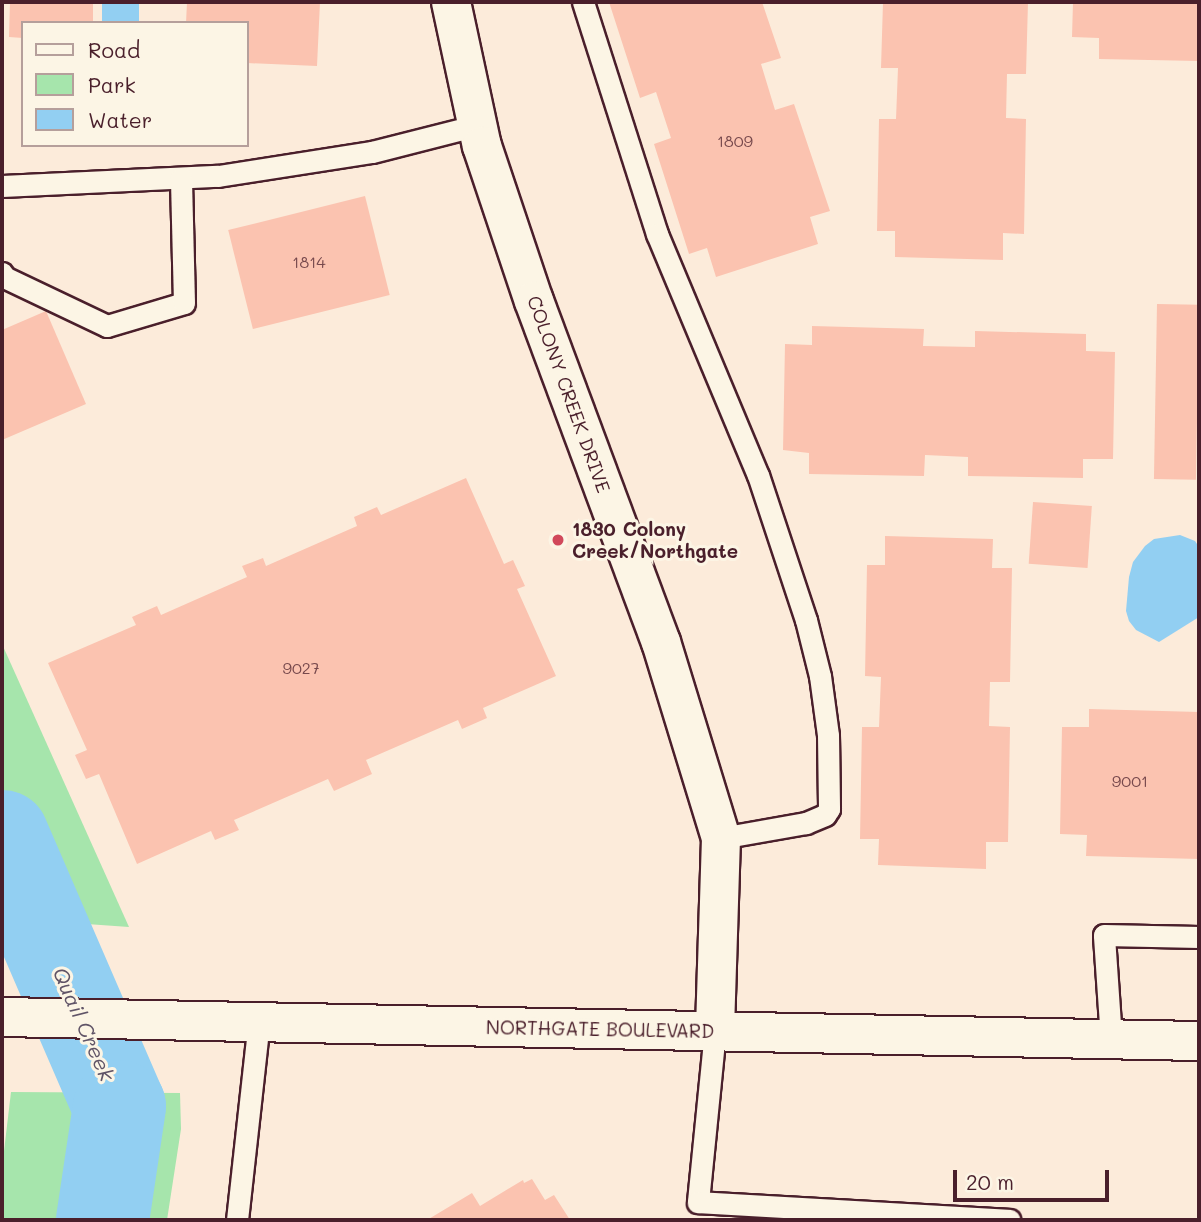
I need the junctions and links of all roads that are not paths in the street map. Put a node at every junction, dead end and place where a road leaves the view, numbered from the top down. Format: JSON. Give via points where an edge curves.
{"nodes":[{"id":1,"x":451,"y":2,"type":"edge"},
{"id":2,"x":583,"y":2,"type":"edge"},
{"id":3,"x":478,"y":125,"type":"junction"},
{"id":4,"x":181,"y":178,"type":"junction"},
{"id":5,"x":2,"y":186,"type":"edge"},
{"id":6,"x":2,"y":273,"type":"edge"},
{"id":7,"x":721,"y":838,"type":"junction"},
{"id":8,"x":1199,"y":937,"type":"edge"},
{"id":9,"x":6,"y":1017,"type":"edge"},
{"id":10,"x":259,"y":1021,"type":"junction"},
{"id":11,"x":715,"y":1031,"type":"junction"},
{"id":12,"x":1111,"y":1039,"type":"junction"},
{"id":13,"x":1199,"y":1041,"type":"edge"},
{"id":14,"x":238,"y":1211,"type":"edge"},
{"id":15,"x":1009,"y":1220,"type":"edge"}],
"edges":[{"from":1,"to":3,"type":"street","name":"COLONY CREEK DRIVE"},
{"from":2,"to":7,"type":"lane","via":[[657,234],[758,475],[820,676],[828,735],[829,809],[806,822]]},
{"from":3,"to":4,"type":"lane","via":[[372,152]]},
{"from":3,"to":7,"type":"street","name":"COLONY CREEK DRIVE","via":[[534,301],[660,642]]},
{"from":4,"to":5,"type":"lane"},
{"from":4,"to":6,"type":"lane","via":[[184,303],[107,327]]},
{"from":7,"to":11,"type":"street","name":"COLONY CREEK DRIVE"},
{"from":8,"to":12,"type":"lane","via":[[1104,935]]},
{"from":9,"to":10,"type":"street","name":"NORTHGATE BOULEVARD"},
{"from":10,"to":11,"type":"street","name":"NORTHGATE BOULEVARD"},
{"from":10,"to":14,"type":"lane"},
{"from":11,"to":12,"type":"street","name":"NORTHGATE BOULEVARD"},
{"from":11,"to":15,"type":"lane","via":[[698,1202]]},
{"from":12,"to":13,"type":"street","name":"NORTHGATE BOULEVARD"}]}
